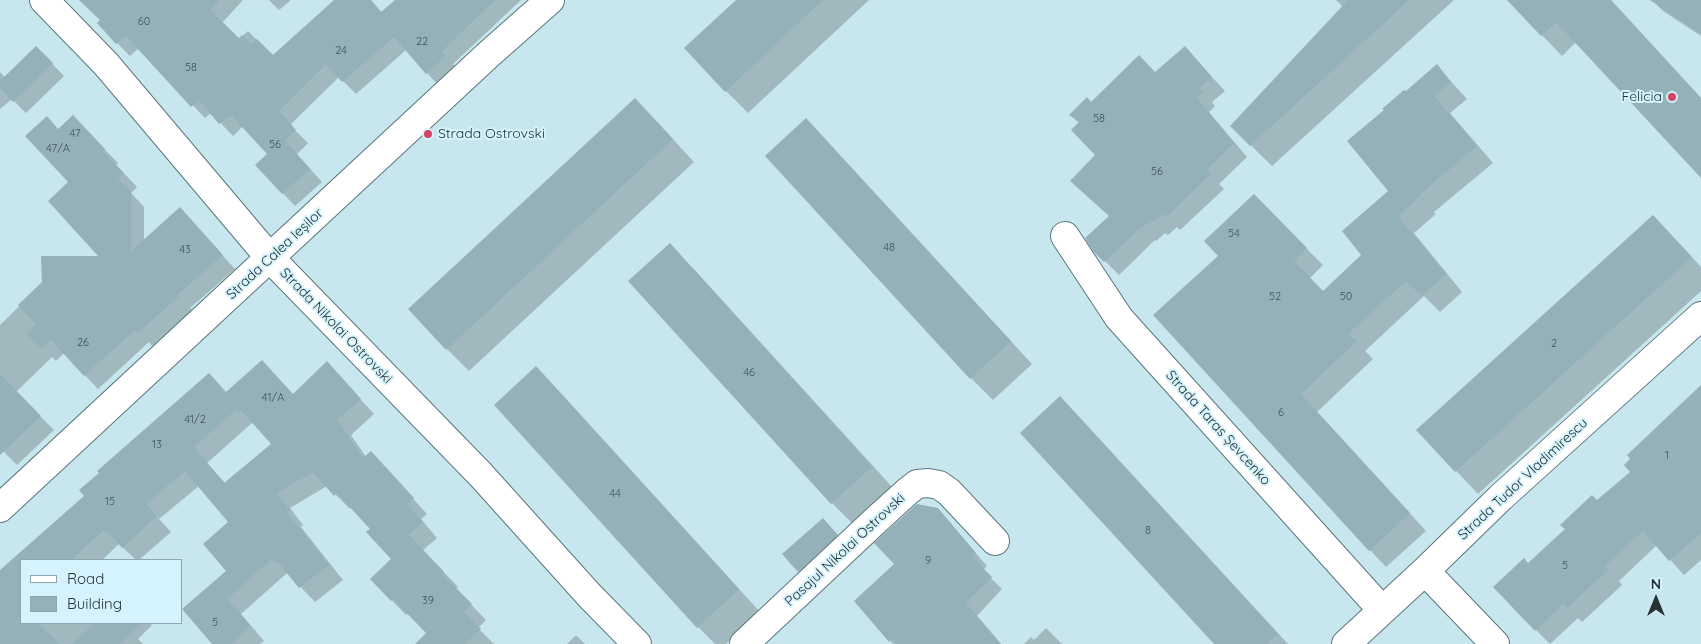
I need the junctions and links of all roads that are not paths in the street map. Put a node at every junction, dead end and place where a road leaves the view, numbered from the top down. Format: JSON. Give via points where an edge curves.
{"nodes":[{"id":1,"x":44,"y":0,"type":"edge"},
{"id":2,"x":550,"y":0,"type":"edge"},
{"id":3,"x":1065,"y":236,"type":"dead end"},
{"id":4,"x":270,"y":258,"type":"junction"},
{"id":5,"x":1701,"y":316,"type":"edge"},
{"id":6,"x":0,"y":508,"type":"edge"},
{"id":7,"x":995,"y":541,"type":"dead end"},
{"id":8,"x":1425,"y":571,"type":"junction"},
{"id":9,"x":1382,"y":610,"type":"junction"},
{"id":10,"x":637,"y":644,"type":"edge"},
{"id":11,"x":744,"y":644,"type":"edge"},
{"id":12,"x":1346,"y":644,"type":"edge"},
{"id":13,"x":1495,"y":644,"type":"edge"}],
"edges":[{"from":1,"to":4,"type":"street","name":"Strada Nikolai Ostrovski","via":[[106,64]]},
{"from":2,"to":4,"type":"street","name":"Strada Calea Ieșilor"},
{"from":3,"to":9,"type":"street","name":"Strada Taras Șevcenko","via":[[1119,318]]},
{"from":4,"to":6,"type":"street","name":"Strada Calea Ieșilor"},
{"from":4,"to":10,"type":"street","name":"Strada Nikolai Ostrovski","via":[[481,475]]},
{"from":5,"to":8,"type":"street","name":"Strada Tudor Vladimirescu","via":[[1500,498]]},
{"from":7,"to":11,"type":"street","name":"Pasajul Nikolai Ostrovski","via":[[949,492],[939,485],[917,484]]},
{"from":8,"to":9,"type":"street","name":"Strada Tudor Vladimirescu"},
{"from":8,"to":13,"type":"street"},
{"from":9,"to":12,"type":"street","name":"Strada Tudor Vladimirescu"}]}
